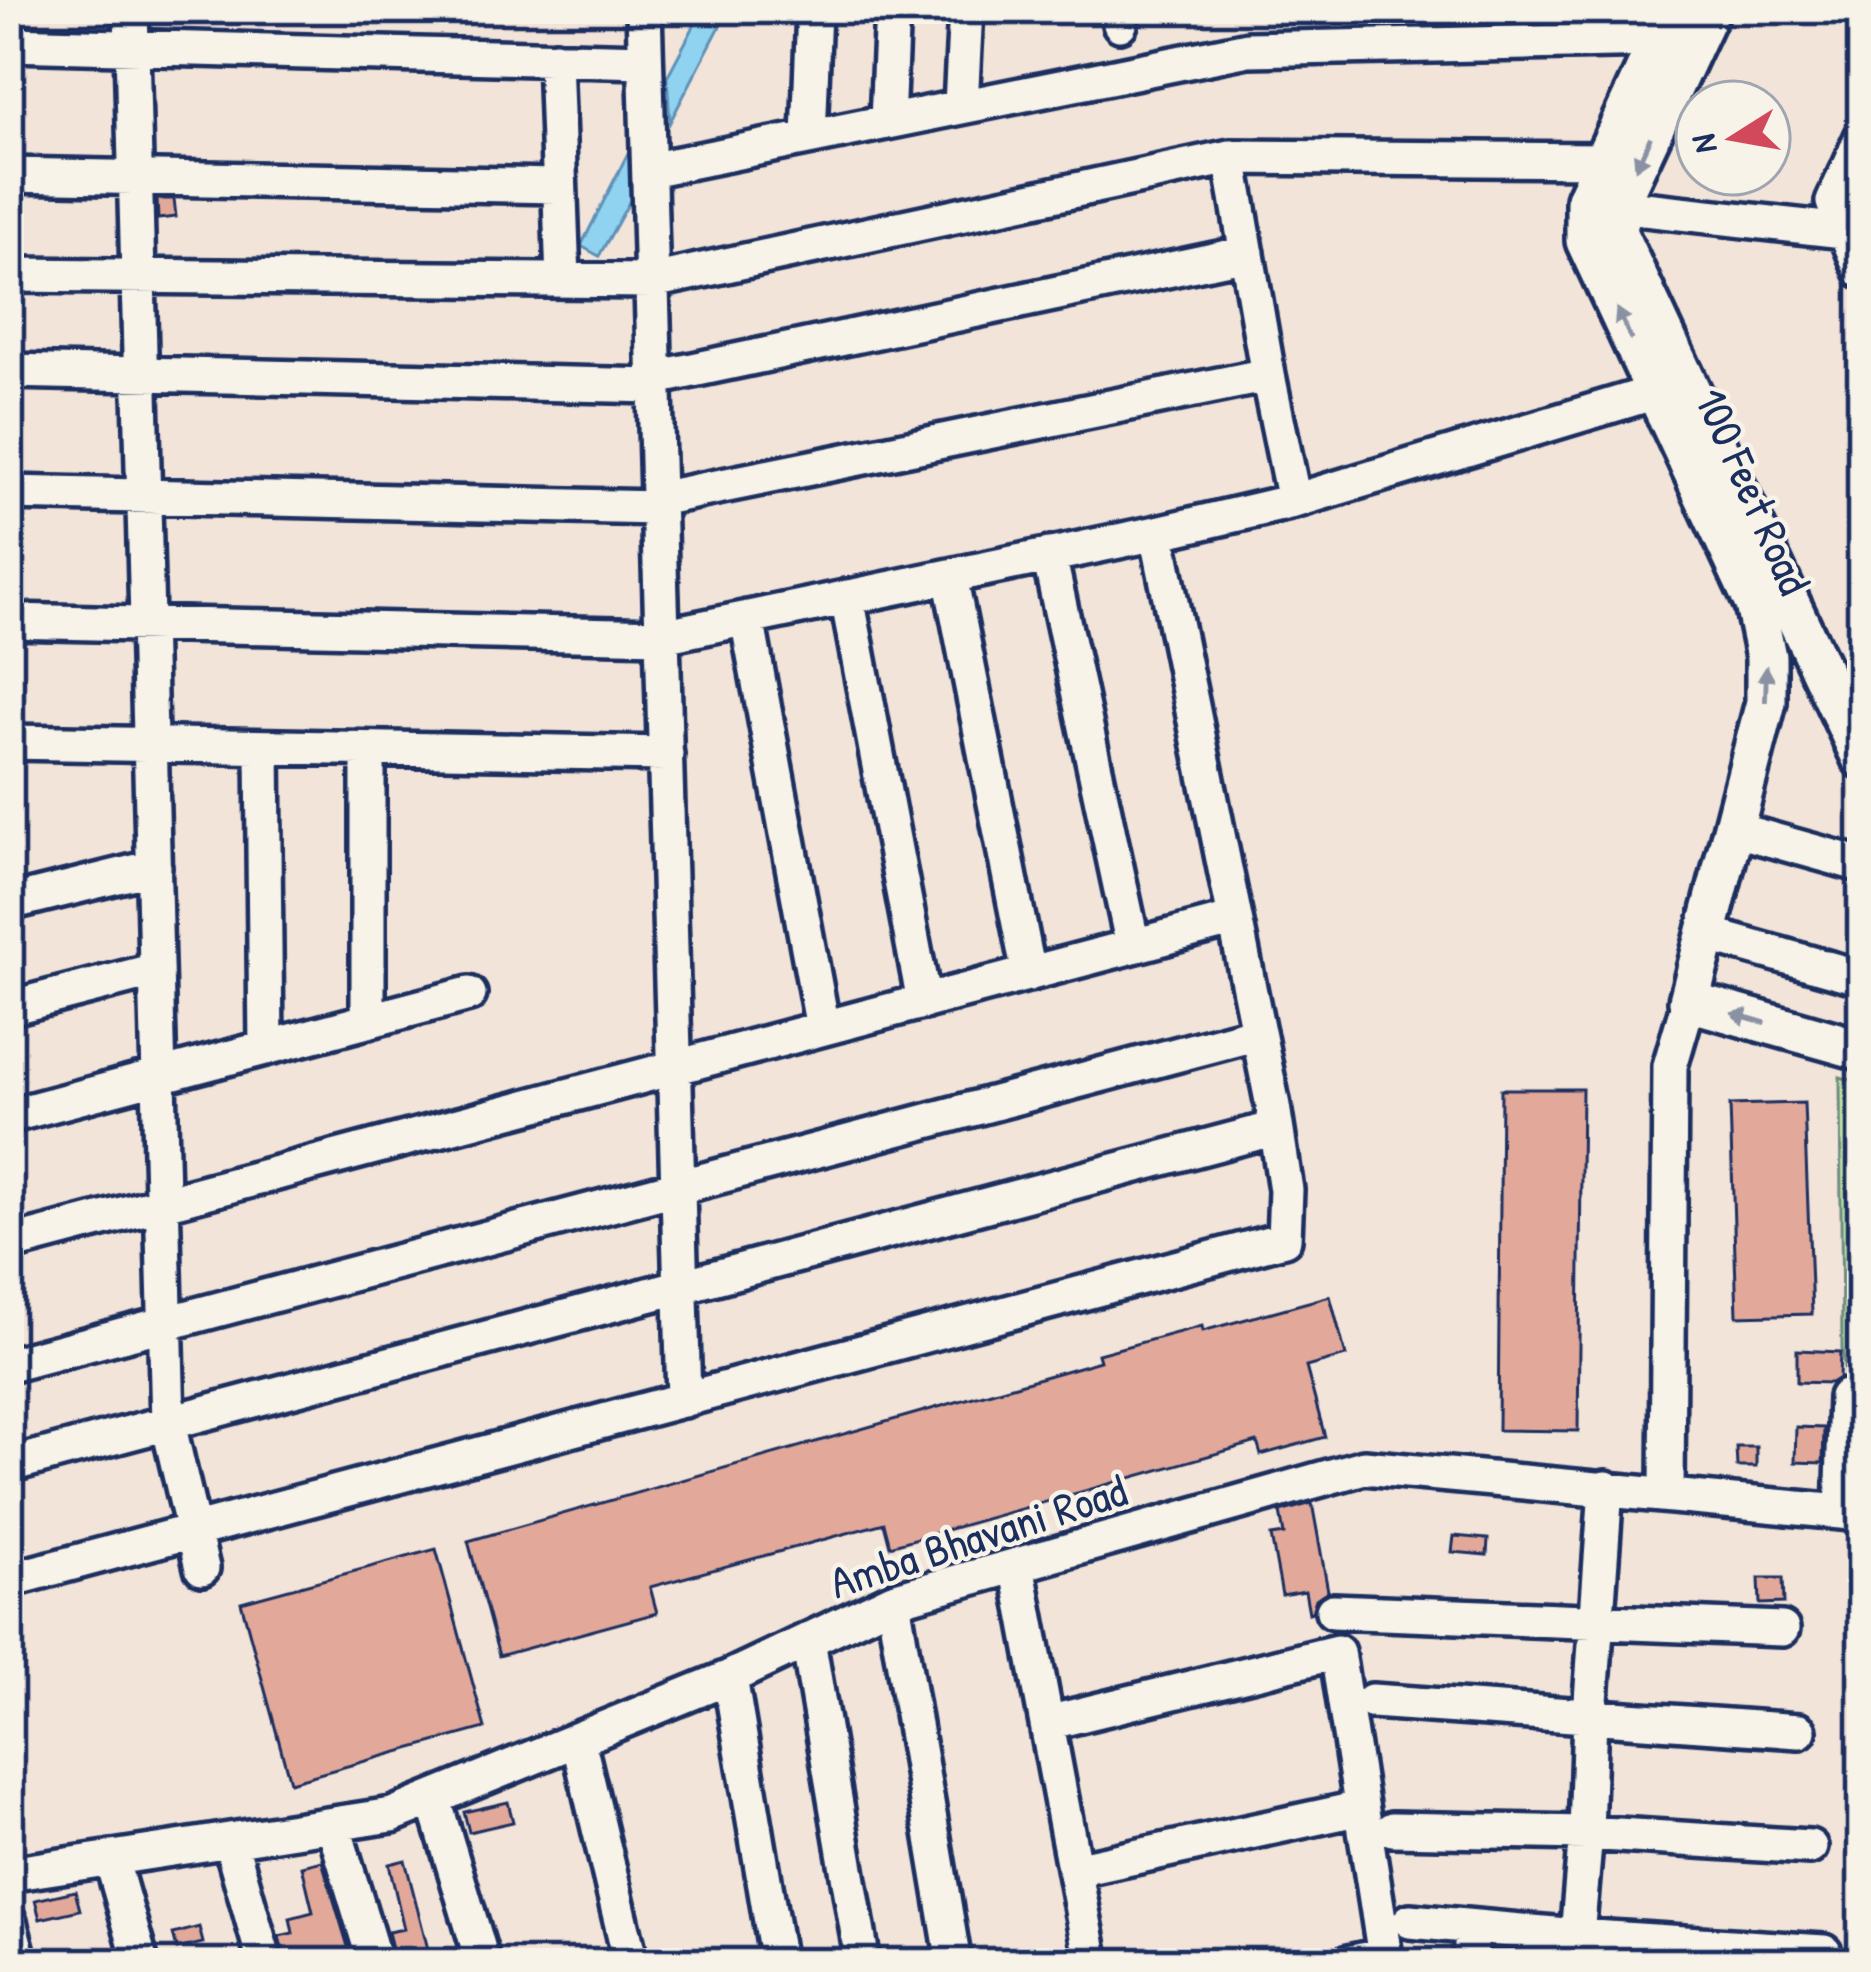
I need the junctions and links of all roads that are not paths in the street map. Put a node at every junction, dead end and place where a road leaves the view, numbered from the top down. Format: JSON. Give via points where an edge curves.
{"nodes":[{"id":1,"x":131,"y":9,"type":"edge"},
{"id":2,"x":644,"y":9,"type":"edge"},
{"id":3,"x":814,"y":9,"type":"edge"},
{"id":4,"x":892,"y":9,"type":"edge"},
{"id":5,"x":966,"y":9,"type":"edge"},
{"id":6,"x":1709,"y":9,"type":"edge"},
{"id":7,"x":1666,"y":24,"type":"edge"},
{"id":8,"x":9,"y":44,"type":"edge"},
{"id":9,"x":132,"y":47,"type":"junction"},
{"id":10,"x":555,"y":58,"type":"junction"},
{"id":11,"x":645,"y":61,"type":"junction"},
{"id":12,"x":961,"y":106,"type":"junction"},
{"id":13,"x":887,"y":121,"type":"junction"},
{"id":14,"x":809,"y":136,"type":"junction"},
{"id":15,"x":1862,"y":137,"type":"edge"},
{"id":16,"x":1230,"y":158,"type":"junction"},
{"id":17,"x":1604,"y":160,"type":"junction"},
{"id":18,"x":649,"y":170,"type":"junction"},
{"id":19,"x":9,"y":175,"type":"edge"},
{"id":20,"x":136,"y":178,"type":"junction"},
{"id":21,"x":560,"y":186,"type":"junction"},
{"id":22,"x":1618,"y":206,"type":"junction"},
{"id":23,"x":1853,"y":232,"type":"edge"},
{"id":24,"x":1247,"y":253,"type":"junction"},
{"id":25,"x":1862,"y":271,"type":"edge"},
{"id":26,"x":9,"y":275,"type":"edge"},
{"id":27,"x":139,"y":276,"type":"junction"},
{"id":28,"x":563,"y":280,"type":"junction"},
{"id":29,"x":652,"y":281,"type":"junction"},
{"id":30,"x":9,"y":371,"type":"edge"},
{"id":31,"x":141,"y":374,"type":"junction"},
{"id":32,"x":1268,"y":375,"type":"junction"},
{"id":33,"x":655,"y":382,"type":"junction"},
{"id":34,"x":1656,"y":392,"type":"junction"},
{"id":35,"x":9,"y":493,"type":"edge"},
{"id":36,"x":144,"y":496,"type":"junction"},
{"id":37,"x":1294,"y":501,"type":"junction"},
{"id":38,"x":658,"y":504,"type":"junction"},
{"id":39,"x":1156,"y":533,"type":"junction"},
{"id":40,"x":1049,"y":555,"type":"junction"},
{"id":41,"x":950,"y":576,"type":"junction"},
{"id":42,"x":847,"y":597,"type":"junction"},
{"id":43,"x":747,"y":618,"type":"junction"},
{"id":44,"x":9,"y":621,"type":"edge"},
{"id":45,"x":148,"y":623,"type":"junction"},
{"id":46,"x":662,"y":636,"type":"junction"},
{"id":47,"x":9,"y":742,"type":"edge"},
{"id":48,"x":151,"y":745,"type":"junction"},
{"id":49,"x":263,"y":747,"type":"junction"},
{"id":50,"x":368,"y":749,"type":"junction"},
{"id":51,"x":666,"y":754,"type":"junction"},
{"id":52,"x":1862,"y":758,"type":"edge"},
{"id":53,"x":1733,"y":829,"type":"junction"},
{"id":54,"x":1862,"y":866,"type":"edge"},
{"id":55,"x":154,"y":867,"type":"junction"},
{"id":56,"x":9,"y":903,"type":"edge"},
{"id":57,"x":1235,"y":919,"type":"junction"},
{"id":58,"x":1706,"y":934,"type":"junction"},
{"id":59,"x":1133,"y":946,"type":"junction"},
{"id":60,"x":156,"y":970,"type":"junction"},
{"id":61,"x":1029,"y":974,"type":"junction"},
{"id":62,"x":1862,"y":978,"type":"edge"},
{"id":63,"x":469,"y":994,"type":"dead end"},
{"id":64,"x":924,"y":1001,"type":"junction"},
{"id":65,"x":1689,"y":1001,"type":"junction"},
{"id":66,"x":9,"y":1008,"type":"edge"},
{"id":67,"x":368,"y":1021,"type":"junction"},
{"id":68,"x":823,"y":1028,"type":"junction"},
{"id":69,"x":1258,"y":1033,"type":"junction"},
{"id":70,"x":266,"y":1048,"type":"junction"},
{"id":71,"x":1862,"y":1051,"type":"edge"},
{"id":72,"x":675,"y":1067,"type":"junction"},
{"id":73,"x":159,"y":1076,"type":"junction"},
{"id":74,"x":9,"y":1116,"type":"edge"},
{"id":75,"x":1276,"y":1129,"type":"junction"},
{"id":76,"x":678,"y":1187,"type":"junction"},
{"id":77,"x":162,"y":1204,"type":"junction"},
{"id":78,"x":9,"y":1244,"type":"edge"},
{"id":79,"x":681,"y":1287,"type":"junction"},
{"id":80,"x":165,"y":1324,"type":"junction"},
{"id":81,"x":9,"y":1365,"type":"edge"},
{"id":82,"x":1846,"y":1397,"type":"dead end"},
{"id":83,"x":684,"y":1400,"type":"junction"},
{"id":84,"x":168,"y":1424,"type":"junction"},
{"id":85,"x":9,"y":1466,"type":"edge"},
{"id":86,"x":1606,"y":1488,"type":"junction"},
{"id":87,"x":1667,"y":1494,"type":"junction"},
{"id":88,"x":1852,"y":1513,"type":"edge"},
{"id":89,"x":193,"y":1531,"type":"junction"},
{"id":90,"x":1017,"y":1565,"type":"junction"},
{"id":91,"x":202,"y":1568,"type":"dead end"},
{"id":92,"x":9,"y":1580,"type":"edge"},
{"id":93,"x":893,"y":1600,"type":"junction"},
{"id":94,"x":1333,"y":1611,"type":"dead end"},
{"id":95,"x":1598,"y":1623,"type":"junction"},
{"id":96,"x":1782,"y":1629,"type":"dead end"},
{"id":97,"x":808,"y":1640,"type":"junction"},
{"id":98,"x":730,"y":1677,"type":"junction"},
{"id":99,"x":1372,"y":1701,"type":"dead end"},
{"id":100,"x":1590,"y":1715,"type":"junction"},
{"id":101,"x":1047,"y":1723,"type":"junction"},
{"id":102,"x":1799,"y":1731,"type":"dead end"},
{"id":103,"x":578,"y":1740,"type":"junction"},
{"id":104,"x":434,"y":1800,"type":"junction"},
{"id":105,"x":1361,"y":1808,"type":"junction"},
{"id":106,"x":333,"y":1824,"type":"junction"},
{"id":107,"x":1392,"y":1829,"type":"dead end"},
{"id":108,"x":1586,"y":1833,"type":"junction"},
{"id":109,"x":230,"y":1840,"type":"junction"},
{"id":110,"x":1810,"y":1847,"type":"dead end"},
{"id":111,"x":111,"y":1858,"type":"junction"},
{"id":112,"x":1075,"y":1870,"type":"junction"},
{"id":113,"x":9,"y":1874,"type":"edge"},
{"id":114,"x":1409,"y":1921,"type":"dead end"},
{"id":115,"x":9,"y":1922,"type":"edge"},
{"id":116,"x":1472,"y":1928,"type":"junction"},
{"id":117,"x":1577,"y":1936,"type":"junction"},
{"id":118,"x":1824,"y":1952,"type":"dead end"},
{"id":119,"x":1385,"y":1959,"type":"edge"},
{"id":120,"x":20,"y":1963,"type":"edge"},
{"id":121,"x":141,"y":1963,"type":"edge"},
{"id":122,"x":265,"y":1963,"type":"edge"},
{"id":123,"x":375,"y":1963,"type":"edge"},
{"id":124,"x":483,"y":1963,"type":"edge"},
{"id":125,"x":631,"y":1963,"type":"edge"},
{"id":126,"x":778,"y":1963,"type":"edge"},
{"id":127,"x":862,"y":1963,"type":"edge"},
{"id":128,"x":954,"y":1963,"type":"edge"},
{"id":129,"x":1092,"y":1963,"type":"edge"},
{"id":130,"x":1348,"y":1963,"type":"edge"},
{"id":131,"x":1470,"y":1963,"type":"edge"}],
"edges":[{"from":1,"to":9,"type":"street"},
{"from":2,"to":11,"type":"street"},
{"from":3,"to":14,"type":"street"},
{"from":4,"to":13,"type":"street"},
{"from":5,"to":12,"type":"street"},
{"from":6,"to":22,"type":"main road","one_way":true},
{"from":7,"to":12,"type":"street","via":[[1247,49]]},
{"from":7,"to":17,"type":"main road","name":"100 Feet Road"},
{"from":8,"to":9,"type":"street"},
{"from":9,"to":10,"type":"street"},
{"from":9,"to":20,"type":"street"},
{"from":10,"to":11,"type":"street"},
{"from":10,"to":21,"type":"street"},
{"from":11,"to":18,"type":"street"},
{"from":12,"to":13,"type":"street"},
{"from":13,"to":14,"type":"street"},
{"from":14,"to":18,"type":"street"},
{"from":15,"to":23,"type":"street","via":[[1833,202]]},
{"from":16,"to":17,"type":"street"},
{"from":16,"to":24,"type":"street"},
{"from":16,"to":29,"type":"street"},
{"from":34,"to":17,"type":"main road","name":"100 Feet Road","one_way":true,"via":[[1586,241],[1586,199]]},
{"from":18,"to":29,"type":"street"},
{"from":19,"to":20,"type":"street"},
{"from":20,"to":21,"type":"street"},
{"from":20,"to":27,"type":"street"},
{"from":21,"to":28,"type":"street"},
{"from":22,"to":23,"type":"street"},
{"from":22,"to":52,"type":"main road","name":"100 Feet Road","via":[[1618,234]]},
{"from":23,"to":25,"type":"street"},
{"from":24,"to":32,"type":"street"},
{"from":24,"to":33,"type":"street"},
{"from":26,"to":27,"type":"street"},
{"from":27,"to":28,"type":"street"},
{"from":27,"to":31,"type":"street"},
{"from":28,"to":29,"type":"street"},
{"from":29,"to":33,"type":"street"},
{"from":30,"to":31,"type":"street"},
{"from":31,"to":33,"type":"street"},
{"from":31,"to":36,"type":"street"},
{"from":32,"to":37,"type":"street"},
{"from":32,"to":38,"type":"street"},
{"from":33,"to":38,"type":"street"},
{"from":34,"to":37,"type":"street"},
{"from":53,"to":34,"type":"main road","name":"100 Feet Road","one_way":true,"via":[[1766,702],[1762,631]]},
{"from":35,"to":36,"type":"street"},
{"from":36,"to":38,"type":"street"},
{"from":36,"to":45,"type":"street"},
{"from":37,"to":39,"type":"street"},
{"from":38,"to":46,"type":"street"},
{"from":39,"to":40,"type":"street"},
{"from":39,"to":57,"type":"street"},
{"from":40,"to":41,"type":"street"},
{"from":40,"to":59,"type":"street"},
{"from":41,"to":42,"type":"street"},
{"from":41,"to":61,"type":"street"},
{"from":42,"to":43,"type":"street"},
{"from":42,"to":64,"type":"street"},
{"from":43,"to":46,"type":"street"},
{"from":43,"to":68,"type":"street"},
{"from":44,"to":45,"type":"street"},
{"from":45,"to":46,"type":"street"},
{"from":45,"to":48,"type":"street"},
{"from":46,"to":51,"type":"street"},
{"from":47,"to":48,"type":"street"},
{"from":48,"to":49,"type":"street"},
{"from":48,"to":55,"type":"street"},
{"from":49,"to":50,"type":"street"},
{"from":49,"to":70,"type":"street"},
{"from":50,"to":51,"type":"street"},
{"from":50,"to":67,"type":"street"},
{"from":51,"to":72,"type":"street"},
{"from":53,"to":54,"type":"street"},
{"from":53,"to":58,"type":"main road","name":"100 Feet Road"},
{"from":55,"to":56,"type":"street"},
{"from":55,"to":60,"type":"street"},
{"from":57,"to":59,"type":"street"},
{"from":57,"to":69,"type":"street"},
{"from":58,"to":62,"type":"street"},
{"from":58,"to":65,"type":"main road","name":"100 Feet Road"},
{"from":59,"to":61,"type":"street"},
{"from":60,"to":66,"type":"street"},
{"from":60,"to":73,"type":"street"},
{"from":61,"to":64,"type":"street"},
{"from":63,"to":67,"type":"street"},
{"from":64,"to":68,"type":"street"},
{"from":71,"to":65,"type":"main road","one_way":true},
{"from":65,"to":87,"type":"street","via":[[1670,1066]]},
{"from":67,"to":70,"type":"street"},
{"from":68,"to":72,"type":"street"},
{"from":69,"to":75,"type":"street"},
{"from":69,"to":76,"type":"street"},
{"from":70,"to":73,"type":"street"},
{"from":72,"to":76,"type":"street"},
{"from":72,"to":77,"type":"street"},
{"from":73,"to":74,"type":"street"},
{"from":73,"to":77,"type":"street"},
{"from":75,"to":79,"type":"street"},
{"from":75,"to":83,"type":"street","via":[[1284,1239]]},
{"from":76,"to":79,"type":"street"},
{"from":76,"to":80,"type":"street"},
{"from":77,"to":78,"type":"street"},
{"from":77,"to":80,"type":"street"},
{"from":79,"to":83,"type":"street"},
{"from":79,"to":84,"type":"street"},
{"from":80,"to":81,"type":"street"},
{"from":80,"to":84,"type":"street"},
{"from":82,"to":88,"type":"street"},
{"from":83,"to":89,"type":"street"},
{"from":84,"to":85,"type":"street"},
{"from":84,"to":89,"type":"street"},
{"from":86,"to":87,"type":"street","name":"Amba Bhavani Road"},
{"from":86,"to":90,"type":"street","name":"Amba Bhavani Road","via":[[1364,1467]]},
{"from":86,"to":95,"type":"street"},
{"from":87,"to":88,"type":"street","name":"Amba Bhavani Road"},
{"from":89,"to":91,"type":"street"},
{"from":89,"to":92,"type":"street"},
{"from":90,"to":93,"type":"street","name":"Amba Bhavani Road"},
{"from":90,"to":101,"type":"street"},
{"from":93,"to":97,"type":"street","name":"Amba Bhavani Road"},
{"from":93,"to":128,"type":"street"},
{"from":94,"to":95,"type":"street"},
{"from":95,"to":96,"type":"street"},
{"from":95,"to":100,"type":"street"},
{"from":97,"to":98,"type":"street","name":"Amba Bhavani Road"},
{"from":97,"to":127,"type":"street"},
{"from":98,"to":103,"type":"street","name":"Amba Bhavani Road"},
{"from":98,"to":126,"type":"street"},
{"from":99,"to":100,"type":"street"},
{"from":100,"to":102,"type":"street"},
{"from":100,"to":108,"type":"street"},
{"from":101,"to":105,"type":"street","via":[[1337,1652]]},
{"from":101,"to":112,"type":"street"},
{"from":103,"to":104,"type":"street","name":"Amba Bhavani Road"},
{"from":103,"to":125,"type":"street"},
{"from":104,"to":106,"type":"street","name":"Amba Bhavani Road"},
{"from":104,"to":124,"type":"street"},
{"from":105,"to":112,"type":"street"},
{"from":105,"to":119,"type":"street"},
{"from":106,"to":109,"type":"street","name":"Amba Bhavani Road"},
{"from":106,"to":123,"type":"street"},
{"from":107,"to":108,"type":"street"},
{"from":108,"to":110,"type":"street"},
{"from":108,"to":117,"type":"street"},
{"from":109,"to":111,"type":"street","name":"Amba Bhavani Road"},
{"from":109,"to":122,"type":"street"},
{"from":111,"to":113,"type":"street","name":"Amba Bhavani Road"},
{"from":111,"to":121,"type":"street"},
{"from":112,"to":129,"type":"street"},
{"from":114,"to":116,"type":"street"},
{"from":115,"to":120,"type":"street"},
{"from":116,"to":117,"type":"street"},
{"from":116,"to":131,"type":"street"},
{"from":117,"to":118,"type":"street"},
{"from":119,"to":130,"type":"street"}]}
